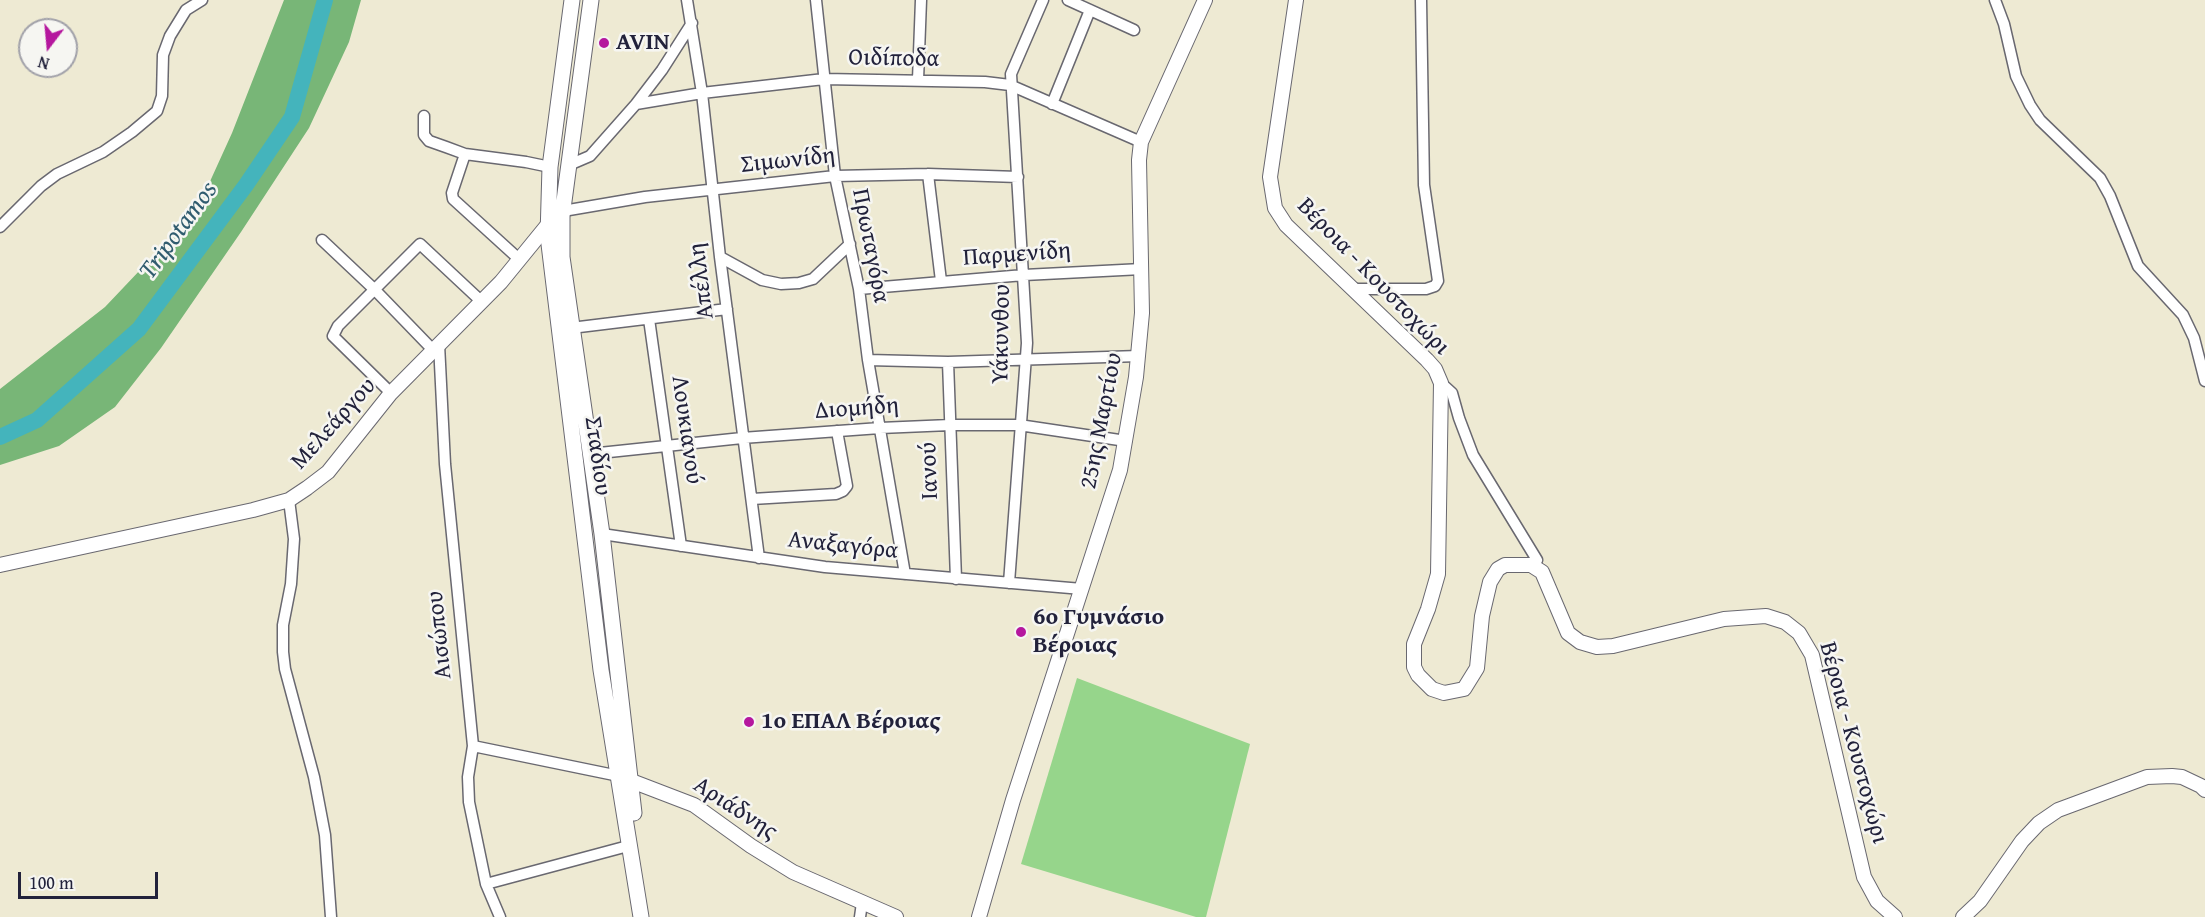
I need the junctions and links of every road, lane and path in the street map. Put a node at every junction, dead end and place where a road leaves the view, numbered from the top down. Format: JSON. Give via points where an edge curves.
{"nodes":[{"id":1,"x":202,"y":0,"type":"edge"},
{"id":2,"x":572,"y":0,"type":"edge"},
{"id":3,"x":591,"y":0,"type":"edge"},
{"id":4,"x":687,"y":0,"type":"edge"},
{"id":5,"x":816,"y":0,"type":"edge"},
{"id":6,"x":921,"y":0,"type":"edge"},
{"id":7,"x":1043,"y":0,"type":"edge"},
{"id":8,"x":1068,"y":0,"type":"edge"},
{"id":9,"x":1205,"y":0,"type":"edge"},
{"id":10,"x":1296,"y":0,"type":"edge"},
{"id":11,"x":1421,"y":0,"type":"edge"},
{"id":12,"x":1995,"y":0,"type":"edge"},
{"id":13,"x":1090,"y":10,"type":"junction"},
{"id":14,"x":692,"y":23,"type":"junction"},
{"id":15,"x":1134,"y":30,"type":"dead end"},
{"id":16,"x":824,"y":79,"type":"junction"},
{"id":17,"x":918,"y":80,"type":"junction"},
{"id":18,"x":1010,"y":85,"type":"junction"},
{"id":19,"x":702,"y":93,"type":"junction"},
{"id":20,"x":636,"y":104,"type":"junction"},
{"id":21,"x":1052,"y":104,"type":"junction"},
{"id":22,"x":423,"y":116,"type":"dead end"},
{"id":23,"x":1141,"y":142,"type":"junction"},
{"id":24,"x":465,"y":154,"type":"junction"},
{"id":25,"x":569,"y":165,"type":"junction"},
{"id":26,"x":550,"y":167,"type":"junction"},
{"id":27,"x":928,"y":174,"type":"junction"},
{"id":28,"x":835,"y":176,"type":"junction"},
{"id":29,"x":1018,"y":177,"type":"junction"},
{"id":30,"x":712,"y":190,"type":"junction"},
{"id":31,"x":563,"y":211,"type":"junction"},
{"id":32,"x":548,"y":225,"type":"junction"},
{"id":33,"x":0,"y":227,"type":"edge"},
{"id":34,"x":322,"y":240,"type":"dead end"},
{"id":35,"x":850,"y":244,"type":"junction"},
{"id":36,"x":720,"y":257,"type":"junction"},
{"id":37,"x":520,"y":261,"type":"junction"},
{"id":38,"x":1142,"y":269,"type":"junction"},
{"id":39,"x":1024,"y":274,"type":"junction"},
{"id":40,"x":941,"y":281,"type":"junction"},
{"id":41,"x":1355,"y":289,"type":"junction"},
{"id":42,"x":375,"y":290,"type":"junction"},
{"id":43,"x":859,"y":290,"type":"junction"},
{"id":44,"x":482,"y":302,"type":"junction"},
{"id":45,"x":727,"y":309,"type":"junction"},
{"id":46,"x":649,"y":319,"type":"junction"},
{"id":47,"x":571,"y":328,"type":"junction"},
{"id":48,"x":436,"y":347,"type":"junction"},
{"id":49,"x":1138,"y":356,"type":"junction"},
{"id":50,"x":868,"y":360,"type":"junction"},
{"id":51,"x":1026,"y":360,"type":"junction"},
{"id":52,"x":948,"y":362,"type":"junction"},
{"id":53,"x":2205,"y":381,"type":"edge"},
{"id":54,"x":1441,"y":383,"type":"junction"},
{"id":55,"x":392,"y":393,"type":"junction"},
{"id":56,"x":950,"y":425,"type":"junction"},
{"id":57,"x":1020,"y":425,"type":"junction"},
{"id":58,"x":880,"y":428,"type":"junction"},
{"id":59,"x":837,"y":431,"type":"junction"},
{"id":60,"x":742,"y":438,"type":"junction"},
{"id":61,"x":1126,"y":441,"type":"junction"},
{"id":62,"x":666,"y":447,"type":"junction"},
{"id":63,"x":590,"y":454,"type":"junction"},
{"id":64,"x":752,"y":499,"type":"junction"},
{"id":65,"x":289,"y":500,"type":"junction"},
{"id":66,"x":602,"y":534,"type":"junction"},
{"id":67,"x":681,"y":546,"type":"junction"},
{"id":68,"x":759,"y":558,"type":"junction"},
{"id":69,"x":0,"y":565,"type":"edge"},
{"id":70,"x":1531,"y":566,"type":"junction"},
{"id":71,"x":905,"y":574,"type":"junction"},
{"id":72,"x":956,"y":579,"type":"junction"},
{"id":73,"x":1009,"y":583,"type":"junction"},
{"id":74,"x":1082,"y":589,"type":"junction"},
{"id":75,"x":473,"y":746,"type":"junction"},
{"id":76,"x":625,"y":778,"type":"junction"},
{"id":77,"x":2205,"y":790,"type":"edge"},
{"id":78,"x":628,"y":846,"type":"junction"},
{"id":79,"x":486,"y":884,"type":"junction"},
{"id":80,"x":861,"y":910,"type":"edge"},
{"id":81,"x":331,"y":917,"type":"edge"},
{"id":82,"x":500,"y":917,"type":"edge"},
{"id":83,"x":640,"y":917,"type":"edge"},
{"id":84,"x":648,"y":917,"type":"edge"},
{"id":85,"x":896,"y":917,"type":"edge"},
{"id":86,"x":979,"y":917,"type":"edge"},
{"id":87,"x":1895,"y":917,"type":"edge"},
{"id":88,"x":1963,"y":917,"type":"edge"}],
"edges":[{"from":1,"to":33,"type":"street","via":[[186,10],[170,36],[163,55],[162,96],[157,111],[103,152],[57,174]]},
{"from":2,"to":26,"type":"main road","name":"Σταδίου"},
{"from":3,"to":25,"type":"main road","name":"Σταδίου"},
{"from":4,"to":14,"type":"street","name":"Απέλλη"},
{"from":5,"to":16,"type":"street","name":"Πρωταγόρα"},
{"from":6,"to":17,"type":"street"},
{"from":7,"to":18,"type":"street","via":[[1011,74]]},
{"from":8,"to":13,"type":"street"},
{"from":9,"to":23,"type":"street","name":"25ης Μαρτίου"},
{"from":10,"to":41,"type":"street","name":"Βέροια - Κουστοχώρι","via":[[1270,177],[1272,199],[1286,225]]},
{"from":11,"to":41,"type":"street","via":[[1424,185],[1438,281],[1426,289]]},
{"from":12,"to":53,"type":"street","via":[[2016,76],[2030,105],[2040,120],[2100,178],[2138,266],[2183,315],[2194,338]]},
{"from":13,"to":15,"type":"street"},
{"from":13,"to":21,"type":"street"},
{"from":14,"to":19,"type":"street","name":"Απέλλη"},
{"from":14,"to":20,"type":"street"},
{"from":16,"to":17,"type":"street","name":"Οιδίποδα"},
{"from":16,"to":19,"type":"street","name":"Οιδίποδα"},
{"from":16,"to":28,"type":"street","name":"Πρωταγόρα"},
{"from":17,"to":18,"type":"street","name":"Οιδίποδα"},
{"from":18,"to":21,"type":"street","name":"Οιδίποδα"},
{"from":18,"to":29,"type":"street","name":"Υάκυνθου"},
{"from":19,"to":20,"type":"street","name":"Οιδίποδα"},
{"from":19,"to":30,"type":"street","name":"Απέλλη"},
{"from":20,"to":25,"type":"street","via":[[590,156]]},
{"from":21,"to":23,"type":"street","name":"Οιδίποδα"},
{"from":22,"to":24,"type":"street","via":[[424,135],[429,141]]},
{"from":23,"to":38,"type":"street","name":"25ης Μαρτίου"},
{"from":24,"to":26,"type":"street"},
{"from":24,"to":37,"type":"street","via":[[453,199]]},
{"from":25,"to":31,"type":"main road","name":"Σταδίου"},
{"from":26,"to":32,"type":"main road","name":"Σταδίου"},
{"from":27,"to":28,"type":"street","name":"Σιμωνίδη"},
{"from":27,"to":29,"type":"street","name":"Σιμωνίδη"},
{"from":27,"to":40,"type":"street"},
{"from":28,"to":30,"type":"street","name":"Σιμωνίδη"},
{"from":28,"to":35,"type":"street","name":"Πρωταγόρα"},
{"from":29,"to":39,"type":"street","name":"Υάκυνθου"},
{"from":30,"to":31,"type":"street","name":"Σιμωνίδη"},
{"from":30,"to":36,"type":"street","name":"Απέλλη"},
{"from":31,"to":32,"type":"street","name":"Μελεάργου"},
{"from":31,"to":47,"type":"main road","name":"Σταδίου","via":[[562,257]]},
{"from":32,"to":37,"type":"street","name":"Μελεάργου"},
{"from":32,"to":76,"type":"main road","name":"Σταδίου","via":[[602,670]]},
{"from":34,"to":42,"type":"street"},
{"from":35,"to":36,"type":"street","via":[[813,279],[800,283],[762,280]]},
{"from":35,"to":43,"type":"street","name":"Πρωταγόρα"},
{"from":36,"to":45,"type":"street","name":"Απέλλη"},
{"from":37,"to":44,"type":"street","name":"Μελεάργου"},
{"from":38,"to":39,"type":"street","name":"Παρμενίδη"},
{"from":38,"to":49,"type":"street","name":"25ης Μαρτίου"},
{"from":39,"to":40,"type":"street","name":"Παρμενίδη"},
{"from":39,"to":51,"type":"street","name":"Υάκυνθου"},
{"from":40,"to":43,"type":"street","name":"Παρμενίδη"},
{"from":41,"to":54,"type":"street","name":"Βέροια - Κουστοχώρι","via":[[1427,360]]},
{"from":42,"to":44,"type":"street","via":[[420,244]]},
{"from":42,"to":48,"type":"street"},
{"from":42,"to":55,"type":"street","via":[[338,326],[333,336]]},
{"from":43,"to":50,"type":"street","name":"Πρωταγόρα"},
{"from":44,"to":48,"type":"street","name":"Μελεάργου"},
{"from":45,"to":46,"type":"street"},
{"from":45,"to":60,"type":"street","name":"Απέλλη"},
{"from":46,"to":47,"type":"street"},
{"from":46,"to":62,"type":"street","name":"Λουκιανού"},
{"from":47,"to":63,"type":"main road","name":"Σταδίου"},
{"from":48,"to":55,"type":"street","name":"Μελεάργου"},
{"from":48,"to":75,"type":"street","name":"Αισώπου"},
{"from":49,"to":51,"type":"street"},
{"from":49,"to":61,"type":"street","name":"25ης Μαρτίου"},
{"from":50,"to":52,"type":"street"},
{"from":50,"to":58,"type":"street","name":"Πρωταγόρα"},
{"from":51,"to":52,"type":"street"},
{"from":51,"to":57,"type":"street","name":"Υάκυνθου"},
{"from":52,"to":56,"type":"street","name":"Ιανού"},
{"from":54,"to":70,"type":"street","via":[[1452,393],[1473,455],[1537,560]]},
{"from":54,"to":70,"type":"street","name":"Βέροια - Κουστοχώρι","via":[[1438,574],[1413,654],[1413,667],[1424,683],[1444,693],[1464,688],[1477,668],[1485,598],[1493,574],[1505,564]]},
{"from":55,"to":65,"type":"street","name":"Μελεάργου","via":[[328,472]]},
{"from":56,"to":57,"type":"street","name":"Διομήδη"},
{"from":56,"to":58,"type":"street","name":"Διομήδη"},
{"from":56,"to":72,"type":"street","name":"Ιανού"},
{"from":57,"to":61,"type":"street","name":"Διομήδη"},
{"from":57,"to":73,"type":"street","name":"Υάκυνθου"},
{"from":58,"to":59,"type":"street","name":"Διομήδη"},
{"from":58,"to":71,"type":"street","name":"Πρωταγόρα"},
{"from":59,"to":60,"type":"street","name":"Διομήδη"},
{"from":59,"to":64,"type":"street","via":[[847,486],[843,491]]},
{"from":60,"to":62,"type":"street","name":"Διομήδη"},
{"from":60,"to":64,"type":"street","name":"Απέλλη"},
{"from":61,"to":74,"type":"street","name":"25ης Μαρτίου"},
{"from":62,"to":63,"type":"street","name":"Διομήδη"},
{"from":62,"to":67,"type":"street","name":"Λουκιανού"},
{"from":63,"to":66,"type":"main road","name":"Σταδίου"},
{"from":64,"to":68,"type":"street","name":"Απέλλη"},
{"from":65,"to":69,"type":"street","name":"Μελεάργου"},
{"from":65,"to":81,"type":"street","via":[[294,539],[283,652],[323,824]]},
{"from":66,"to":67,"type":"street","name":"Αναξαγόρα"},
{"from":66,"to":76,"type":"main road","name":"Σταδίου"},
{"from":67,"to":68,"type":"street","name":"Αναξαγόρα"},
{"from":68,"to":71,"type":"street","name":"Αναξαγόρα"},
{"from":70,"to":87,"type":"street","name":"Βέροια - Κουστοχώρι","via":[[1547,579],[1568,633],[1580,642],[1597,646],[1613,646],[1724,619],[1758,615],[1793,627],[1812,655],[1864,877],[1877,901]]},
{"from":71,"to":72,"type":"street","name":"Αναξαγόρα"},
{"from":72,"to":73,"type":"street","name":"Αναξαγόρα"},
{"from":73,"to":74,"type":"street","name":"Αναξαγόρα"},
{"from":74,"to":86,"type":"street","name":"25ης Μαρτίου"},
{"from":75,"to":76,"type":"street","name":"Αριάδνης"},
{"from":75,"to":79,"type":"street","name":"Αισώπου","via":[[469,802]]},
{"from":76,"to":78,"type":"main road","name":"Σταδίου"},
{"from":76,"to":80,"type":"street","name":"Αριάδνης","via":[[694,805],[750,846]]},
{"from":76,"to":84,"type":"main road","name":"Σταδίου","via":[[633,806]]},
{"from":77,"to":88,"type":"street","via":[[2182,777],[2147,777],[2058,810],[2026,836],[1980,901]]},
{"from":78,"to":79,"type":"street"},
{"from":78,"to":83,"type":"main road","name":"Σταδίου"},
{"from":79,"to":82,"type":"street","name":"Αισώπου"},
{"from":80,"to":85,"type":"street","name":"Αριάδνης"}]}
